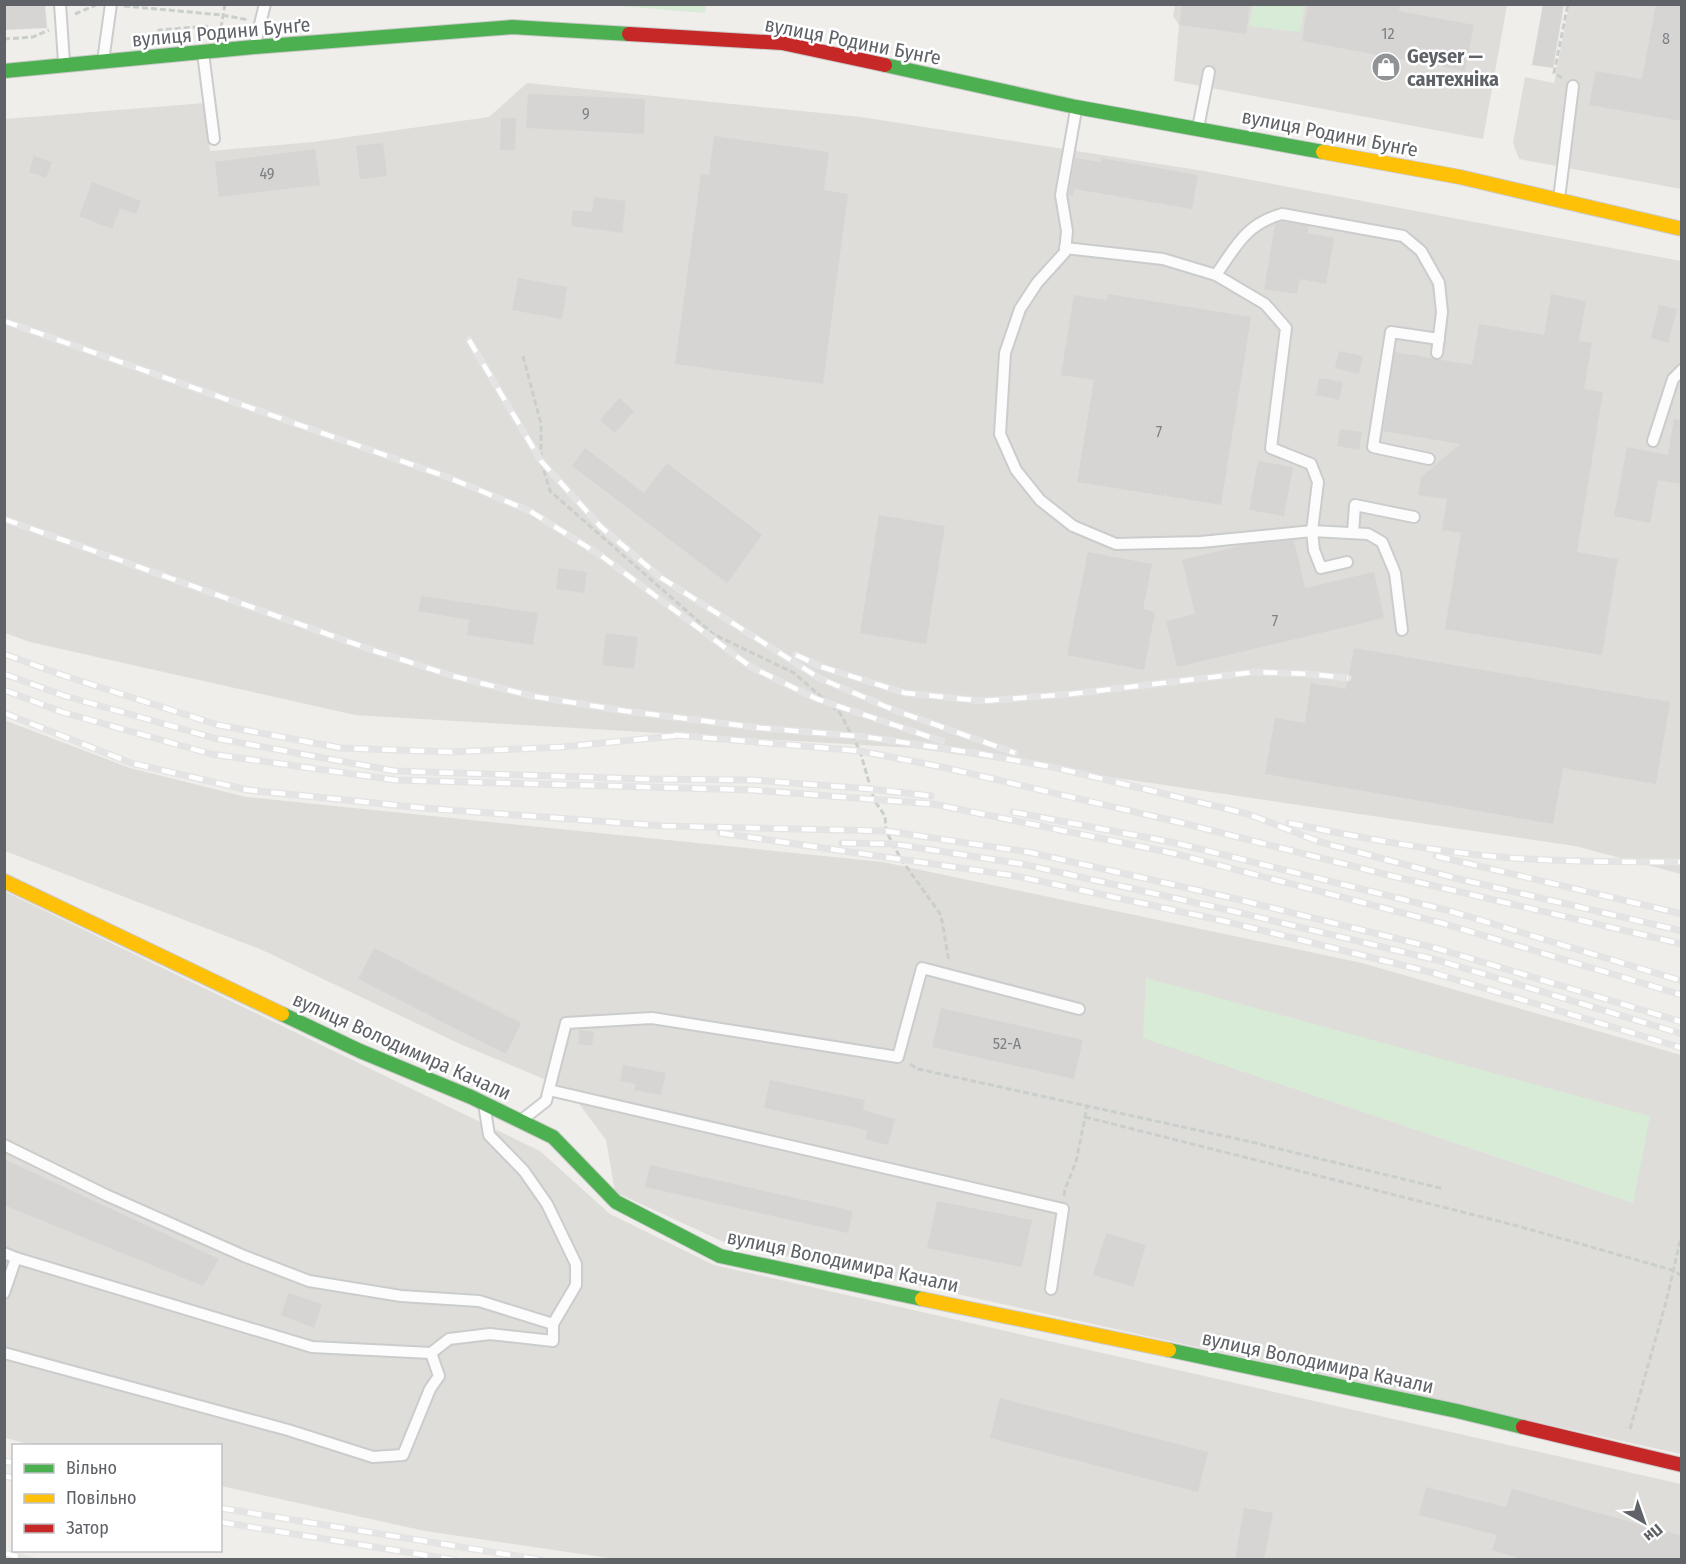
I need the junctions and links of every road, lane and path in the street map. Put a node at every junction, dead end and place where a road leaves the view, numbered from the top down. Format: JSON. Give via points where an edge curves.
{"nodes":[{"id":1,"x":60,"y":4,"type":"edge"},
{"id":2,"x":94,"y":4,"type":"edge"},
{"id":3,"x":225,"y":4,"type":"edge"},
{"id":4,"x":265,"y":4,"type":"edge"},
{"id":5,"x":1568,"y":4,"type":"edge"},
{"id":6,"x":111,"y":5,"type":"edge"},
{"id":7,"x":222,"y":15,"type":"junction"},
{"id":8,"x":257,"y":22,"type":"dead end"},
{"id":9,"x":221,"y":28,"type":"dead end"},
{"id":10,"x":157,"y":36,"type":"dead end"},
{"id":11,"x":254,"y":47,"type":"junction"},
{"id":12,"x":203,"y":53,"type":"junction"},
{"id":13,"x":103,"y":63,"type":"junction"},
{"id":14,"x":64,"y":66,"type":"junction"},
{"id":15,"x":4,"y":71,"type":"edge"},
{"id":16,"x":1209,"y":72,"type":"dead end"},
{"id":17,"x":1573,"y":86,"type":"joint"},
{"id":18,"x":1076,"y":107,"type":"junction"},
{"id":19,"x":1198,"y":129,"type":"junction"},
{"id":20,"x":214,"y":139,"type":"dead end"},
{"id":21,"x":1559,"y":199,"type":"junction"},
{"id":22,"x":1682,"y":229,"type":"edge"},
{"id":23,"x":1065,"y":248,"type":"junction"},
{"id":24,"x":1216,"y":275,"type":"junction"},
{"id":25,"x":1439,"y":339,"type":"junction"},
{"id":26,"x":1437,"y":353,"type":"dead end"},
{"id":27,"x":523,"y":357,"type":"dead end"},
{"id":28,"x":1682,"y":370,"type":"edge"},
{"id":29,"x":1653,"y":441,"type":"dead end"},
{"id":30,"x":1429,"y":459,"type":"dead end"},
{"id":31,"x":1414,"y":517,"type":"dead end"},
{"id":32,"x":1312,"y":531,"type":"junction"},
{"id":33,"x":1353,"y":533,"type":"junction"},
{"id":34,"x":1347,"y":562,"type":"dead end"},
{"id":35,"x":1402,"y":630,"type":"dead end"},
{"id":36,"x":4,"y":881,"type":"edge"},
{"id":37,"x":951,"y":975,"type":"junction"},
{"id":38,"x":1079,"y":1009,"type":"dead end"},
{"id":39,"x":898,"y":1057,"type":"junction"},
{"id":40,"x":549,"y":1090,"type":"junction"},
{"id":41,"x":484,"y":1103,"type":"junction"},
{"id":42,"x":1087,"y":1106,"type":"junction"},
{"id":43,"x":1085,"y":1117,"type":"junction"},
{"id":44,"x":520,"y":1121,"type":"junction"},
{"id":45,"x":4,"y":1145,"type":"edge"},
{"id":46,"x":1444,"y":1189,"type":"dead end"},
{"id":47,"x":1064,"y":1209,"type":"junction"},
{"id":48,"x":1682,"y":1233,"type":"edge"},
{"id":49,"x":4,"y":1253,"type":"edge"},
{"id":50,"x":16,"y":1258,"type":"junction"},
{"id":51,"x":1672,"y":1270,"type":"junction"},
{"id":52,"x":1682,"y":1276,"type":"edge"},
{"id":53,"x":1051,"y":1289,"type":"dead end"},
{"id":54,"x":4,"y":1293,"type":"edge"},
{"id":55,"x":553,"y":1324,"type":"junction"},
{"id":56,"x":4,"y":1353,"type":"edge"},
{"id":57,"x":431,"y":1353,"type":"junction"},
{"id":58,"x":1623,"y":1451,"type":"junction"},
{"id":59,"x":1682,"y":1466,"type":"edge"}],
"edges":[{"from":1,"to":14,"type":"lane"},
{"from":2,"to":6,"type":"path"},
{"from":3,"to":7,"type":"path"},
{"from":4,"to":11,"type":"lane"},
{"from":5,"to":17,"type":"path","via":[[1554,73]]},
{"from":6,"to":7,"type":"path"},
{"from":6,"to":13,"type":"lane"},
{"from":7,"to":8,"type":"path"},
{"from":9,"to":10,"type":"path","via":[[204,25],[159,30]]},
{"from":11,"to":12,"type":"street","name":"вулиця Родини Бунґе"},
{"from":11,"to":18,"type":"street","name":"вулиця Родини Бунґе","via":[[512,27],[782,43]]},
{"from":12,"to":13,"type":"street","name":"вулиця Родини Бунґе"},
{"from":12,"to":20,"type":"lane"},
{"from":13,"to":14,"type":"street","name":"вулиця Родини Бунґе"},
{"from":14,"to":15,"type":"street","name":"вулиця Родини Бунґе"},
{"from":16,"to":19,"type":"lane"},
{"from":17,"to":21,"type":"lane"},
{"from":18,"to":19,"type":"street","name":"вулиця Родини Бунґе"},
{"from":18,"to":23,"type":"lane","via":[[1061,195]]},
{"from":19,"to":21,"type":"street","name":"вулиця Родини Бунґе"},
{"from":21,"to":22,"type":"street","name":"вулиця Родини Бунґе"},
{"from":23,"to":24,"type":"lane","via":[[1162,259]]},
{"from":23,"to":32,"type":"lane","via":[[1020,309],[1005,353],[1000,434],[1016,470],[1040,500],[1073,526],[1116,544],[1201,542]]},
{"from":24,"to":25,"type":"lane","via":[[1244,233],[1282,214],[1403,236],[1421,251],[1439,283]]},
{"from":24,"to":32,"type":"lane","via":[[1265,304],[1286,328],[1271,448],[1311,464],[1318,482]]},
{"from":25,"to":26,"type":"lane"},
{"from":25,"to":30,"type":"lane","via":[[1391,332],[1373,447]]},
{"from":27,"to":37,"type":"path","via":[[541,424],[541,461],[550,491],[713,634],[795,673],[840,712],[860,751],[874,800],[885,816],[886,831],[941,915]]},
{"from":28,"to":29,"type":"lane","via":[[1673,379]]},
{"from":31,"to":33,"type":"lane","via":[[1354,505]]},
{"from":32,"to":33,"type":"lane"},
{"from":32,"to":34,"type":"lane","via":[[1321,568]]},
{"from":33,"to":35,"type":"lane","via":[[1368,534],[1382,542],[1395,573]]},
{"from":36,"to":41,"type":"street","name":"вулиця Володимира Качали","via":[[360,1051]]},
{"from":37,"to":38,"type":"lane"},
{"from":37,"to":39,"type":"lane","via":[[922,968]]},
{"from":39,"to":40,"type":"lane","via":[[652,1018],[566,1023]]},
{"from":39,"to":42,"type":"path","via":[[918,1069]]},
{"from":40,"to":44,"type":"lane","via":[[546,1101]]},
{"from":40,"to":47,"type":"lane"},
{"from":41,"to":44,"type":"street","name":"вулиця Володимира Качали"},
{"from":41,"to":55,"type":"lane","via":[[489,1134],[524,1171],[547,1204],[576,1264],[576,1285]]},
{"from":42,"to":43,"type":"path"},
{"from":42,"to":46,"type":"path"},
{"from":43,"to":47,"type":"path","via":[[1076,1162],[1065,1189]]},
{"from":43,"to":51,"type":"path","via":[[1514,1225]]},
{"from":44,"to":58,"type":"street","name":"вулиця Володимира Качали","via":[[553,1137],[616,1202],[720,1256],[1457,1411]]},
{"from":45,"to":55,"type":"lane","via":[[106,1195],[309,1281],[401,1296],[479,1301]]},
{"from":47,"to":53,"type":"lane"},
{"from":48,"to":51,"type":"path"},
{"from":49,"to":50,"type":"lane"},
{"from":50,"to":54,"type":"lane"},
{"from":50,"to":57,"type":"lane","via":[[312,1347]]},
{"from":51,"to":52,"type":"path"},
{"from":51,"to":58,"type":"path"},
{"from":55,"to":57,"type":"lane","via":[[553,1341],[490,1334],[449,1339]]},
{"from":56,"to":57,"type":"lane","via":[[373,1457],[403,1455],[439,1376]]},
{"from":58,"to":59,"type":"street","name":"вулиця Володимира Качали"}]}
